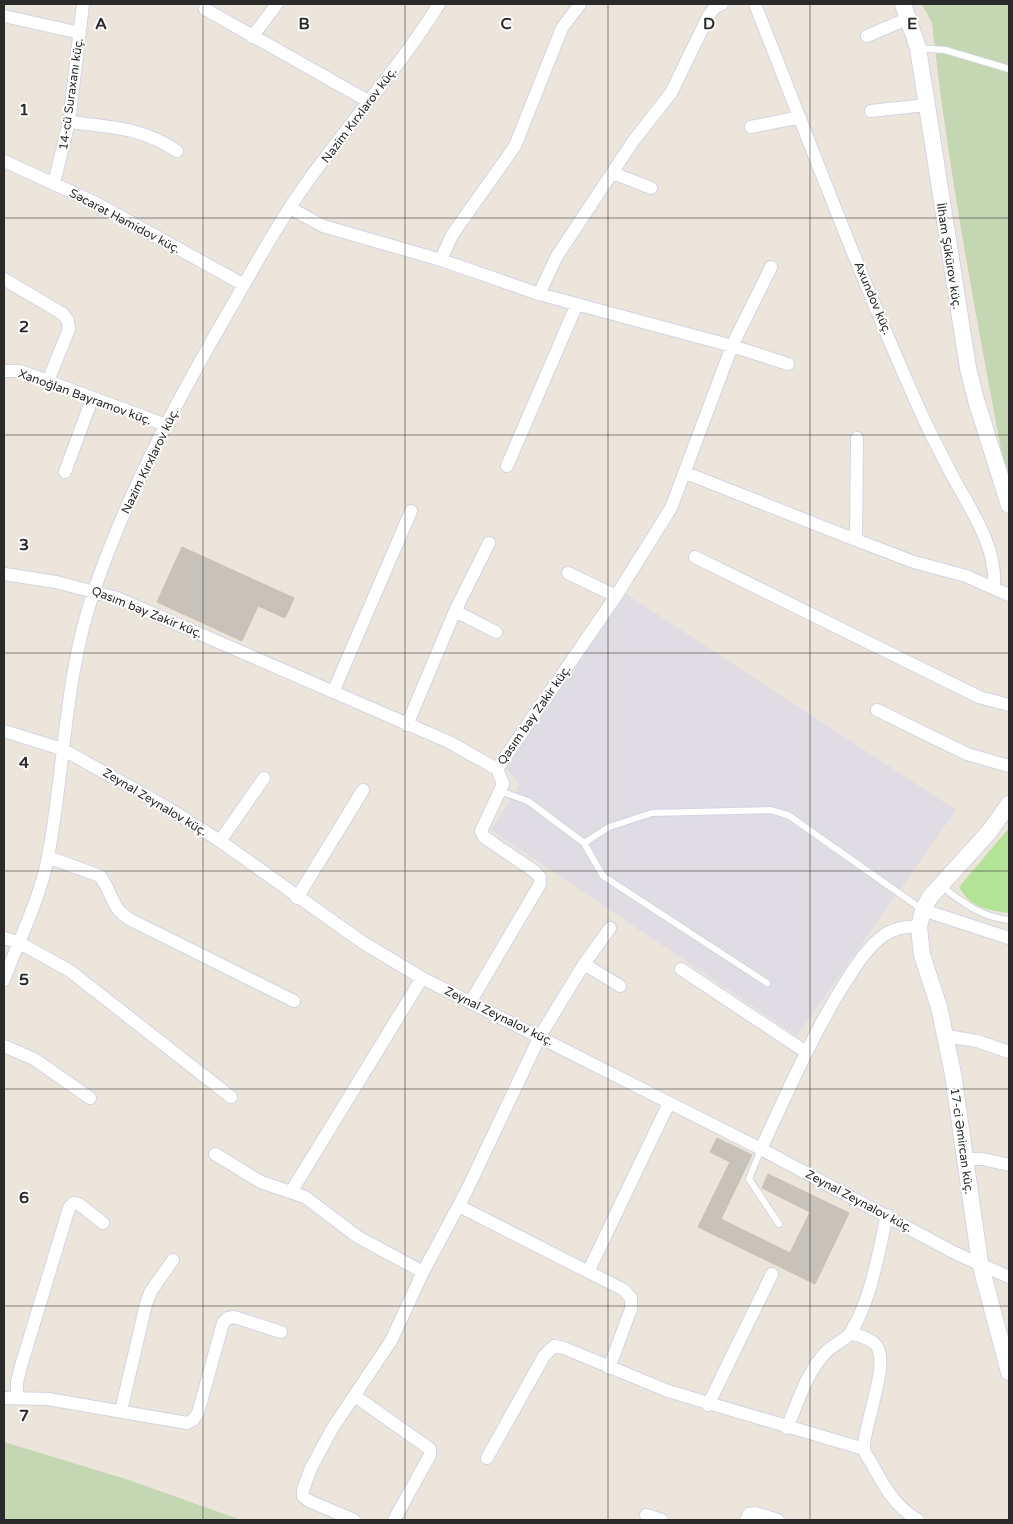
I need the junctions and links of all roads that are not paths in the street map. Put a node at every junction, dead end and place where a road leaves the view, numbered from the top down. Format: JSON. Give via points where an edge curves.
{"nodes":[{"id":1,"x":83,"y":4,"type":"edge"},
{"id":2,"x":277,"y":4,"type":"edge"},
{"id":3,"x":439,"y":4,"type":"edge"},
{"id":4,"x":580,"y":4,"type":"edge"},
{"id":5,"x":722,"y":4,"type":"edge"},
{"id":6,"x":755,"y":4,"type":"edge"},
{"id":7,"x":204,"y":9,"type":"dead end"},
{"id":8,"x":906,"y":11,"type":"edge"},
{"id":9,"x":4,"y":16,"type":"edge"},
{"id":10,"x":80,"y":33,"type":"junction"},
{"id":11,"x":867,"y":36,"type":"dead end"},
{"id":12,"x":252,"y":37,"type":"junction"},
{"id":13,"x":918,"y":48,"type":"junction"},
{"id":14,"x":1009,"y":69,"type":"edge"},
{"id":15,"x":368,"y":102,"type":"junction"},
{"id":16,"x":926,"y":104,"type":"junction"},
{"id":17,"x":871,"y":111,"type":"dead end"},
{"id":18,"x":800,"y":117,"type":"junction"},
{"id":19,"x":69,"y":122,"type":"junction"},
{"id":20,"x":751,"y":128,"type":"dead end"},
{"id":21,"x":177,"y":152,"type":"dead end"},
{"id":22,"x":4,"y":161,"type":"edge"},
{"id":23,"x":613,"y":174,"type":"junction"},
{"id":24,"x":54,"y":183,"type":"junction"},
{"id":25,"x":651,"y":188,"type":"dead end"},
{"id":26,"x":290,"y":208,"type":"junction"},
{"id":27,"x":441,"y":260,"type":"junction"},
{"id":28,"x":771,"y":267,"type":"dead end"},
{"id":29,"x":4,"y":280,"type":"edge"},
{"id":30,"x":244,"y":285,"type":"junction"},
{"id":31,"x":539,"y":294,"type":"junction"},
{"id":32,"x":577,"y":304,"type":"junction"},
{"id":33,"x":732,"y":346,"type":"junction"},
{"id":34,"x":788,"y":364,"type":"dead end"},
{"id":35,"x":4,"y":371,"type":"edge"},
{"id":36,"x":48,"y":381,"type":"junction"},
{"id":37,"x":92,"y":399,"type":"junction"},
{"id":38,"x":166,"y":425,"type":"junction"},
{"id":39,"x":857,"y":438,"type":"dead end"},
{"id":40,"x":507,"y":466,"type":"dead end"},
{"id":41,"x":65,"y":472,"type":"dead end"},
{"id":42,"x":686,"y":473,"type":"junction"},
{"id":43,"x":1009,"y":505,"type":"edge"},
{"id":44,"x":411,"y":511,"type":"dead end"},
{"id":45,"x":856,"y":540,"type":"junction"},
{"id":46,"x":489,"y":543,"type":"dead end"},
{"id":47,"x":695,"y":557,"type":"dead end"},
{"id":48,"x":568,"y":573,"type":"dead end"},
{"id":49,"x":4,"y":574,"type":"edge"},
{"id":50,"x":994,"y":588,"type":"junction"},
{"id":51,"x":94,"y":590,"type":"junction"},
{"id":52,"x":1009,"y":595,"type":"edge"},
{"id":53,"x":616,"y":596,"type":"junction"},
{"id":54,"x":455,"y":611,"type":"junction"},
{"id":55,"x":496,"y":632,"type":"dead end"},
{"id":56,"x":334,"y":690,"type":"junction"},
{"id":57,"x":1009,"y":705,"type":"edge"},
{"id":58,"x":877,"y":710,"type":"dead end"},
{"id":59,"x":407,"y":725,"type":"junction"},
{"id":60,"x":4,"y":731,"type":"edge"},
{"id":61,"x":62,"y":748,"type":"junction"},
{"id":62,"x":1009,"y":766,"type":"edge"},
{"id":63,"x":497,"y":769,"type":"junction"},
{"id":64,"x":264,"y":778,"type":"dead end"},
{"id":65,"x":363,"y":790,"type":"dead end"},
{"id":66,"x":500,"y":791,"type":"junction"},
{"id":67,"x":1009,"y":805,"type":"edge"},
{"id":68,"x":220,"y":841,"type":"junction"},
{"id":69,"x":584,"y":843,"type":"junction"},
{"id":70,"x":48,"y":857,"type":"junction"},
{"id":71,"x":940,"y":885,"type":"junction"},
{"id":72,"x":297,"y":898,"type":"junction"},
{"id":73,"x":923,"y":910,"type":"junction"},
{"id":74,"x":1009,"y":920,"type":"edge"},
{"id":75,"x":919,"y":927,"type":"junction"},
{"id":76,"x":610,"y":928,"type":"dead end"},
{"id":77,"x":4,"y":938,"type":"edge"},
{"id":78,"x":1009,"y":938,"type":"edge"},
{"id":79,"x":18,"y":942,"type":"junction"},
{"id":80,"x":584,"y":964,"type":"junction"},
{"id":81,"x":682,"y":969,"type":"dead end"},
{"id":82,"x":422,"y":978,"type":"junction"},
{"id":83,"x":4,"y":980,"type":"edge"},
{"id":84,"x":767,"y":983,"type":"dead end"},
{"id":85,"x":620,"y":986,"type":"dead end"},
{"id":86,"x":294,"y":1001,"type":"dead end"},
{"id":87,"x":471,"y":1001,"type":"junction"},
{"id":88,"x":540,"y":1036,"type":"junction"},
{"id":89,"x":946,"y":1036,"type":"junction"},
{"id":90,"x":4,"y":1046,"type":"edge"},
{"id":91,"x":806,"y":1052,"type":"junction"},
{"id":92,"x":1009,"y":1052,"type":"edge"},
{"id":93,"x":231,"y":1097,"type":"dead end"},
{"id":94,"x":90,"y":1098,"type":"dead end"},
{"id":95,"x":670,"y":1103,"type":"junction"},
{"id":96,"x":761,"y":1149,"type":"junction"},
{"id":97,"x":215,"y":1154,"type":"dead end"},
{"id":98,"x":965,"y":1159,"type":"junction"},
{"id":99,"x":1009,"y":1165,"type":"edge"},
{"id":100,"x":291,"y":1192,"type":"junction"},
{"id":101,"x":459,"y":1206,"type":"junction"},
{"id":102,"x":887,"y":1215,"type":"junction"},
{"id":103,"x":103,"y":1223,"type":"dead end"},
{"id":104,"x":779,"y":1224,"type":"dead end"},
{"id":105,"x":173,"y":1260,"type":"dead end"},
{"id":106,"x":980,"y":1263,"type":"junction"},
{"id":107,"x":424,"y":1272,"type":"junction"},
{"id":108,"x":588,"y":1272,"type":"junction"},
{"id":109,"x":772,"y":1274,"type":"dead end"},
{"id":110,"x":1009,"y":1277,"type":"edge"},
{"id":111,"x":281,"y":1332,"type":"dead end"},
{"id":112,"x":850,"y":1333,"type":"junction"},
{"id":113,"x":608,"y":1368,"type":"junction"},
{"id":114,"x":1009,"y":1372,"type":"edge"},
{"id":115,"x":355,"y":1396,"type":"junction"},
{"id":116,"x":17,"y":1397,"type":"junction"},
{"id":117,"x":4,"y":1398,"type":"edge"},
{"id":118,"x":708,"y":1405,"type":"junction"},
{"id":119,"x":121,"y":1411,"type":"junction"},
{"id":120,"x":787,"y":1428,"type":"junction"},
{"id":121,"x":864,"y":1450,"type":"junction"},
{"id":122,"x":487,"y":1458,"type":"dead end"},
{"id":123,"x":646,"y":1515,"type":"dead end"},
{"id":124,"x":354,"y":1520,"type":"edge"},
{"id":125,"x":394,"y":1520,"type":"edge"},
{"id":126,"x":662,"y":1520,"type":"edge"},
{"id":127,"x":746,"y":1520,"type":"edge"},
{"id":128,"x":778,"y":1520,"type":"edge"},
{"id":129,"x":918,"y":1520,"type":"edge"}],
"edges":[{"from":1,"to":10,"type":"street","name":"14-cü Suraxanı küç."},
{"from":2,"to":12,"type":"street"},
{"from":3,"to":15,"type":"street","name":"Nazim Kırxlarov küç."},
{"from":4,"to":27,"type":"street","via":[[562,28],[515,146],[452,235]]},
{"from":5,"to":23,"type":"street","via":[[709,15],[670,93]]},
{"from":6,"to":18,"type":"street","name":"Axundov küç."},
{"from":7,"to":12,"type":"street"},
{"from":8,"to":11,"type":"street"},
{"from":8,"to":13,"type":"street","name":"İlham Şükürov küç."},
{"from":9,"to":10,"type":"street"},
{"from":10,"to":19,"type":"street","name":"14-cü Suraxanı küç."},
{"from":12,"to":15,"type":"street"},
{"from":13,"to":14,"type":"lane","via":[[945,50]]},
{"from":13,"to":16,"type":"street","name":"İlham Şükürov küç."},
{"from":15,"to":26,"type":"street","name":"Nazim Kırxlarov küç."},
{"from":16,"to":17,"type":"street"},
{"from":16,"to":43,"type":"street","name":"İlham Şükürov küç.","via":[[968,368]]},
{"from":18,"to":20,"type":"street"},
{"from":18,"to":50,"type":"street","name":"Axundov küç.","via":[[921,414],[977,520],[992,556]]},
{"from":19,"to":21,"type":"street","via":[[138,131],[160,140]]},
{"from":19,"to":24,"type":"street","name":"14-cü Suraxanı küç."},
{"from":22,"to":24,"type":"street","name":"Səcarət Həmidov küç."},
{"from":23,"to":25,"type":"street"},
{"from":23,"to":31,"type":"street","via":[[557,256]]},
{"from":24,"to":30,"type":"street","name":"Səcarət Həmidov küç."},
{"from":26,"to":27,"type":"street","via":[[323,226]]},
{"from":26,"to":30,"type":"street","name":"Nazim Kırxlarov küç."},
{"from":27,"to":31,"type":"street"},
{"from":28,"to":33,"type":"street","name":"Qasım bəy Zakir küç."},
{"from":29,"to":36,"type":"street","via":[[63,314],[68,321],[68,329]]},
{"from":30,"to":38,"type":"street","name":"Nazim Kırxlarov küç."},
{"from":31,"to":32,"type":"street"},
{"from":32,"to":33,"type":"street"},
{"from":32,"to":40,"type":"street"},
{"from":33,"to":34,"type":"street"},
{"from":33,"to":42,"type":"street","name":"Qasım bəy Zakir küç."},
{"from":35,"to":36,"type":"street","name":"Xanoğlan Bayramov küç.","via":[[20,371]]},
{"from":36,"to":37,"type":"street","name":"Xanoğlan Bayramov küç."},
{"from":37,"to":38,"type":"street","name":"Xanoğlan Bayramov küç."},
{"from":37,"to":41,"type":"street"},
{"from":38,"to":51,"type":"street","name":"Nazim Kırxlarov küç.","via":[[129,501]]},
{"from":39,"to":45,"type":"street"},
{"from":42,"to":45,"type":"street"},
{"from":42,"to":53,"type":"street","name":"Qasım bəy Zakir küç.","via":[[655,536]]},
{"from":44,"to":56,"type":"street"},
{"from":45,"to":50,"type":"street"},
{"from":46,"to":54,"type":"street"},
{"from":47,"to":57,"type":"street","via":[[979,697]]},
{"from":48,"to":53,"type":"street"},
{"from":49,"to":51,"type":"street","name":"Qasım bəy Zakir küç."},
{"from":50,"to":52,"type":"street"},
{"from":51,"to":56,"type":"street","name":"Qasım bəy Zakir küç."},
{"from":51,"to":61,"type":"street","name":"Nazim Kırxlarov küç.","via":[[81,636]]},
{"from":53,"to":63,"type":"street","name":"Qasım bəy Zakir küç."},
{"from":54,"to":55,"type":"street"},
{"from":54,"to":59,"type":"street"},
{"from":56,"to":59,"type":"street","name":"Qasım bəy Zakir küç."},
{"from":58,"to":62,"type":"street","via":[[966,754]]},
{"from":59,"to":63,"type":"street","name":"Qasım bəy Zakir küç.","via":[[449,742]]},
{"from":60,"to":61,"type":"street","name":"Zeynal Zeynalov küç."},
{"from":61,"to":68,"type":"street","name":"Zeynal Zeynalov küç."},
{"from":61,"to":70,"type":"street","name":"Nazim Kırxlarov küç."},
{"from":63,"to":66,"type":"street","via":[[503,784]]},
{"from":64,"to":68,"type":"street"},
{"from":65,"to":72,"type":"street"},
{"from":66,"to":69,"type":"lane","via":[[528,801]]},
{"from":66,"to":87,"type":"street","via":[[481,831],[484,837],[534,871],[540,877],[540,884]]},
{"from":67,"to":71,"type":"street"},
{"from":68,"to":72,"type":"street","name":"Zeynal Zeynalov küç."},
{"from":69,"to":73,"type":"lane","via":[[609,827],[652,813],[770,810],[788,815]]},
{"from":69,"to":84,"type":"lane","via":[[603,876]]},
{"from":70,"to":79,"type":"street","name":"Nazim Kırxlarov küç."},
{"from":70,"to":86,"type":"street","via":[[100,876],[111,900],[121,914],[131,920]]},
{"from":71,"to":73,"type":"street"},
{"from":71,"to":74,"type":"lane","via":[[969,908],[993,918]]},
{"from":72,"to":82,"type":"street","name":"Zeynal Zeynalov küç.","via":[[370,948]]},
{"from":73,"to":75,"type":"street","name":"17-ci Əmircan küç."},
{"from":73,"to":78,"type":"street"},
{"from":75,"to":89,"type":"street","name":"17-ci Əmircan küç.","via":[[922,955]]},
{"from":75,"to":91,"type":"street","via":[[895,929],[869,950],[820,1024]]},
{"from":76,"to":80,"type":"street"},
{"from":77,"to":79,"type":"street"},
{"from":79,"to":83,"type":"street","name":"Nazim Kırxlarov küç."},
{"from":79,"to":93,"type":"street","via":[[70,971]]},
{"from":80,"to":85,"type":"street"},
{"from":80,"to":88,"type":"street"},
{"from":81,"to":91,"type":"street"},
{"from":82,"to":87,"type":"street","name":"Zeynal Zeynalov küç."},
{"from":82,"to":100,"type":"street"},
{"from":87,"to":88,"type":"street","name":"Zeynal Zeynalov küç."},
{"from":88,"to":95,"type":"street","name":"Zeynal Zeynalov küç."},
{"from":88,"to":101,"type":"street"},
{"from":89,"to":92,"type":"street","via":[[977,1041]]},
{"from":89,"to":98,"type":"street","name":"17-ci Əmircan küç."},
{"from":90,"to":94,"type":"street","via":[[34,1059]]},
{"from":91,"to":96,"type":"street"},
{"from":95,"to":96,"type":"street","name":"Zeynal Zeynalov küç."},
{"from":95,"to":108,"type":"street"},
{"from":96,"to":102,"type":"street","name":"Zeynal Zeynalov küç."},
{"from":96,"to":104,"type":"lane","via":[[749,1179]]},
{"from":97,"to":100,"type":"street","via":[[261,1182]]},
{"from":98,"to":99,"type":"street"},
{"from":98,"to":106,"type":"street","name":"17-ci Əmircan küç."},
{"from":100,"to":107,"type":"street","via":[[305,1197],[358,1237]]},
{"from":101,"to":107,"type":"street"},
{"from":101,"to":108,"type":"street"},
{"from":102,"to":106,"type":"street","name":"Zeynal Zeynalov küç.","via":[[955,1253]]},
{"from":102,"to":112,"type":"street","via":[[878,1262]]},
{"from":103,"to":116,"type":"street","via":[[79,1204],[73,1203],[69,1208],[21,1366]]},
{"from":105,"to":119,"type":"street","via":[[151,1291],[146,1304]]},
{"from":106,"to":110,"type":"street","name":"Zeynal Zeynalov küç."},
{"from":106,"to":114,"type":"street","name":"17-ci Əmircan küç."},
{"from":107,"to":115,"type":"street","via":[[391,1341]]},
{"from":108,"to":113,"type":"street","via":[[624,1290],[631,1298],[631,1310]]},
{"from":109,"to":118,"type":"street"},
{"from":111,"to":119,"type":"street","via":[[228,1318],[223,1324],[198,1413],[187,1423]]},
{"from":112,"to":120,"type":"street","via":[[828,1350],[818,1363],[807,1380]]},
{"from":112,"to":121,"type":"street","via":[[877,1345],[880,1357]]},
{"from":113,"to":118,"type":"street"},
{"from":113,"to":122,"type":"street","via":[[554,1346],[544,1356]]},
{"from":115,"to":124,"type":"street","via":[[328,1437],[303,1490],[303,1496],[309,1501]]},
{"from":115,"to":125,"type":"street","via":[[430,1449],[430,1455]]},
{"from":116,"to":117,"type":"street"},
{"from":116,"to":119,"type":"street"},
{"from":118,"to":120,"type":"street"},
{"from":120,"to":121,"type":"street"},
{"from":121,"to":129,"type":"street","via":[[885,1490]]},
{"from":123,"to":126,"type":"street"},
{"from":127,"to":128,"type":"street","via":[[748,1514],[755,1513]]}]}
